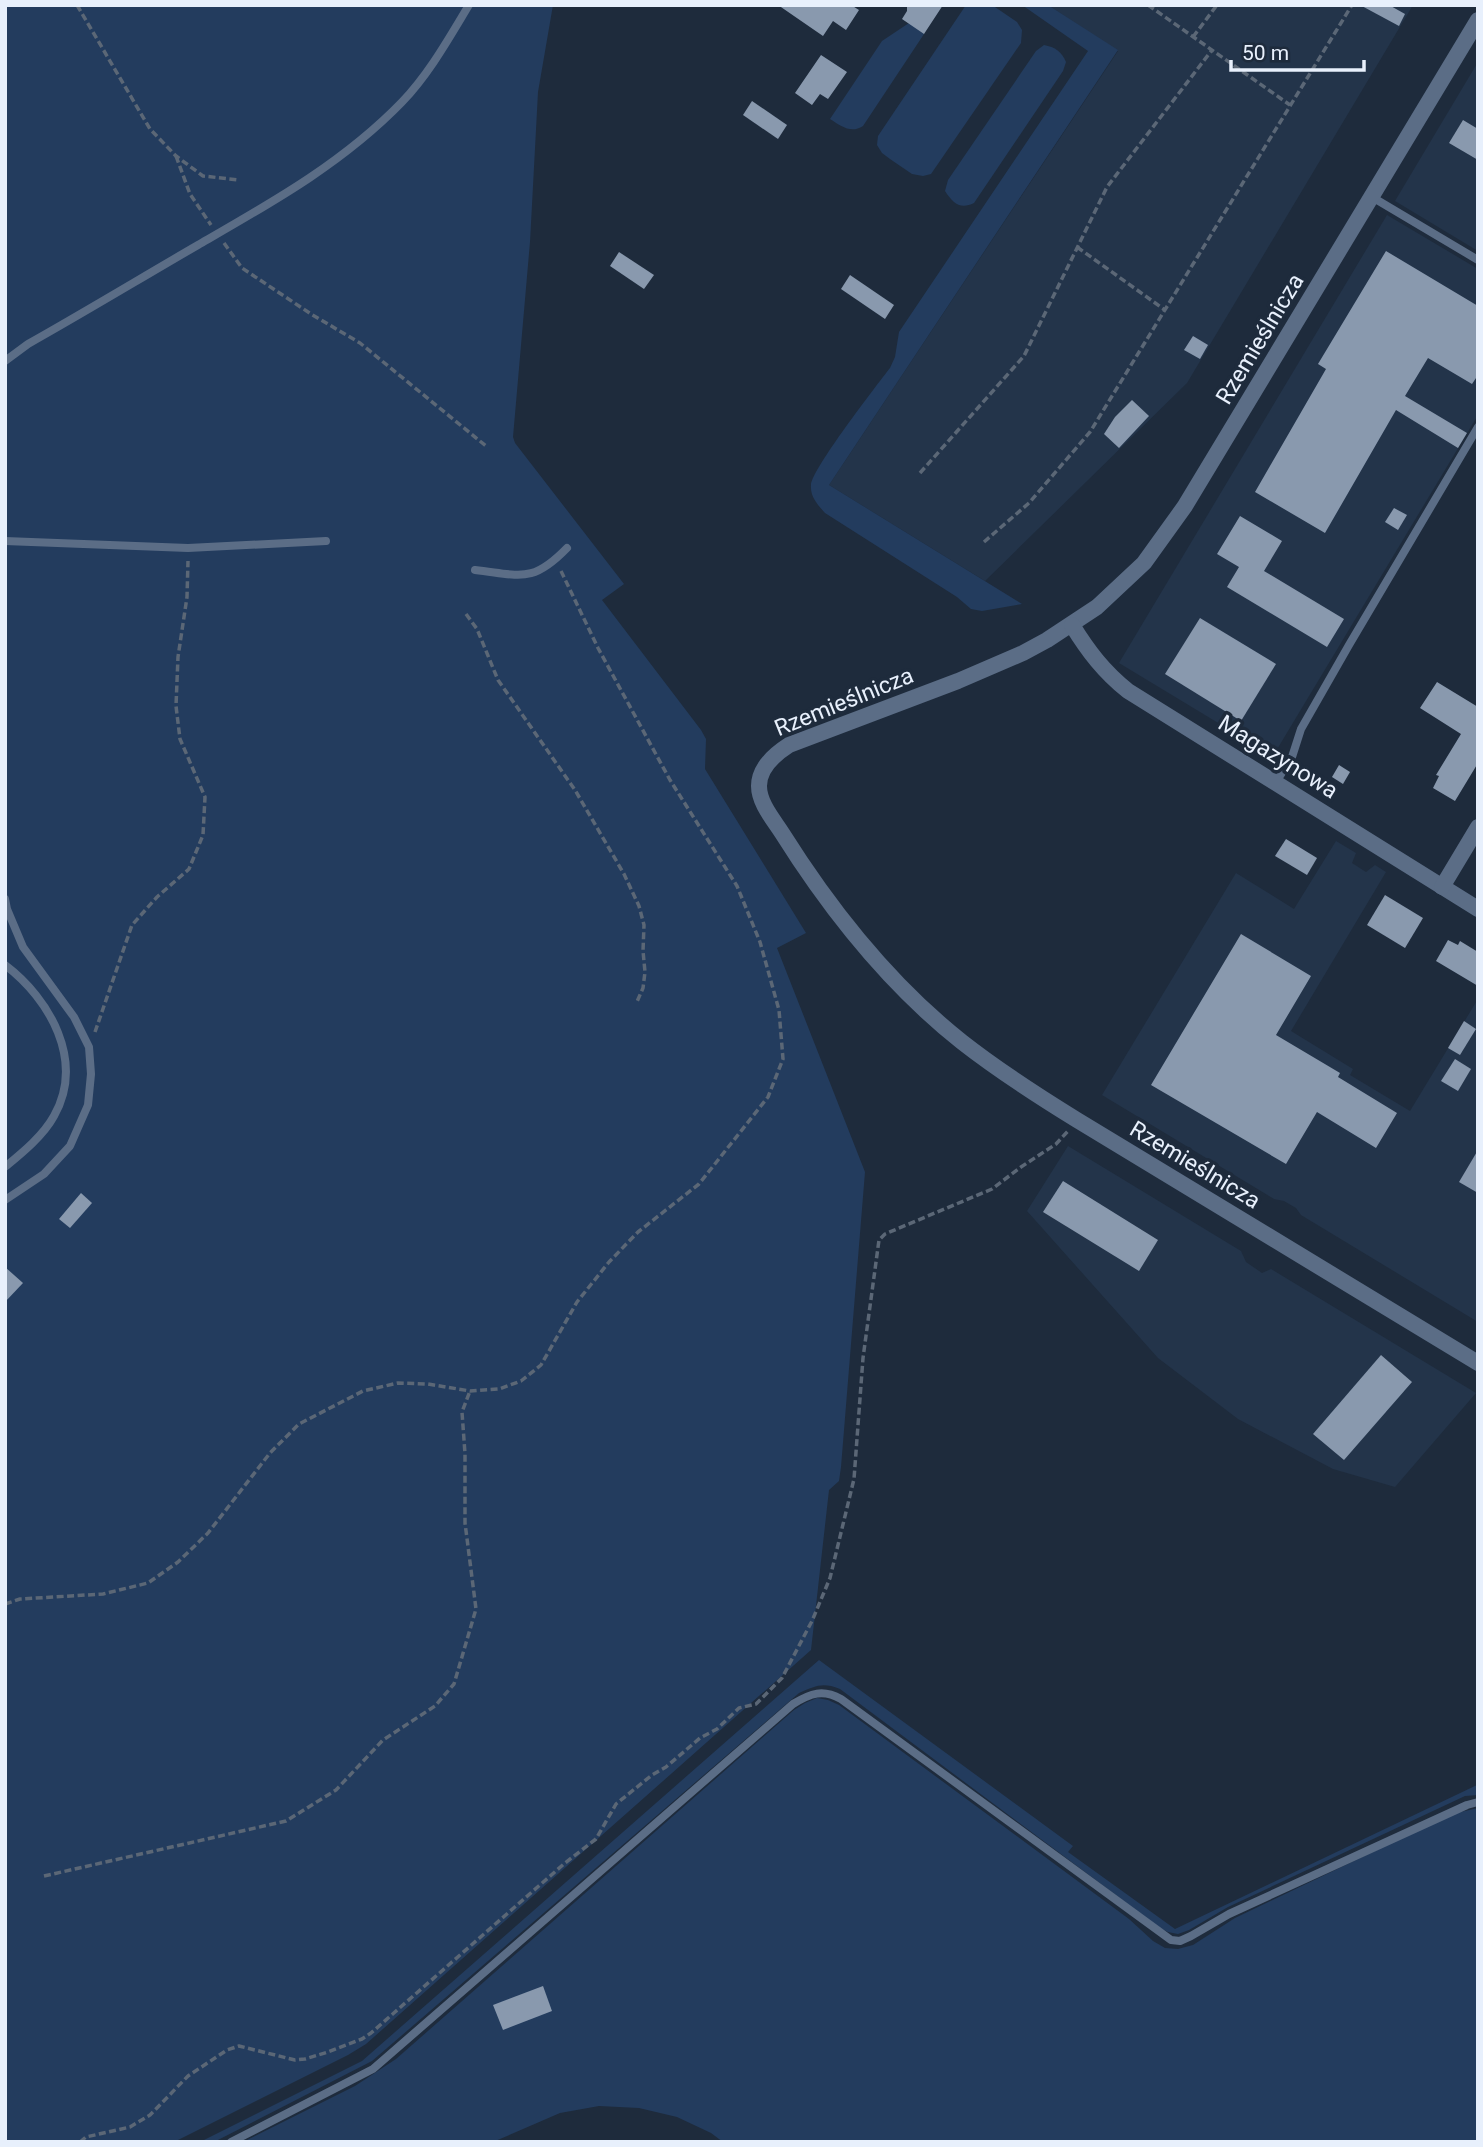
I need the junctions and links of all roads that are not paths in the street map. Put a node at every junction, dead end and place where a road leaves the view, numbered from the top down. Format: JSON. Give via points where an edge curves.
{"nodes":[{"id":1,"x":469,"y":5,"type":"edge"},
{"id":2,"x":1478,"y":20,"type":"edge"},
{"id":3,"x":1372,"y":197,"type":"junction"},
{"id":4,"x":1478,"y":260,"type":"edge"},
{"id":5,"x":5,"y":361,"type":"edge"},
{"id":6,"x":1478,"y":427,"type":"edge"},
{"id":7,"x":5,"y":541,"type":"edge"},
{"id":8,"x":326,"y":541,"type":"dead end"},
{"id":9,"x":567,"y":548,"type":"dead end"},
{"id":10,"x":475,"y":570,"type":"dead end"},
{"id":11,"x":1072,"y":625,"type":"junction"},
{"id":12,"x":1276,"y":782,"type":"junction"},
{"id":13,"x":1478,"y":827,"type":"edge"},
{"id":14,"x":1442,"y":887,"type":"junction"},
{"id":15,"x":5,"y":899,"type":"edge"},
{"id":16,"x":1478,"y":909,"type":"edge"},
{"id":17,"x":5,"y":965,"type":"edge"},
{"id":18,"x":5,"y":1167,"type":"edge"},
{"id":19,"x":5,"y":1200,"type":"edge"},
{"id":20,"x":1478,"y":1363,"type":"edge"},
{"id":21,"x":1478,"y":1802,"type":"edge"},
{"id":22,"x":231,"y":2142,"type":"edge"}],
"edges":[{"from":1,"to":5,"type":"lane","via":[[440,52],[396,108],[346,154]]},
{"from":2,"to":3,"type":"street","name":"Rzemieślnicza"},
{"from":3,"to":4,"type":"lane"},
{"from":3,"to":11,"type":"street","name":"Rzemieślnicza","via":[[1185,506],[1144,563]]},
{"from":6,"to":12,"type":"lane","via":[[1301,729],[1292,757]]},
{"from":7,"to":8,"type":"lane","via":[[188,548]]},
{"from":9,"to":10,"type":"lane","via":[[540,572]]},
{"from":11,"to":12,"type":"street","name":"Magazynowa","via":[[1093,658],[1128,691]]},
{"from":11,"to":20,"type":"street","name":"Rzemieślnicza","via":[[958,681],[789,745],[772,756],[762,772],[762,801],[825,897],[867,949],[918,1004],[961,1041],[1012,1080]]},
{"from":12,"to":14,"type":"street","name":"Magazynowa"},
{"from":13,"to":14,"type":"street"},
{"from":14,"to":16,"type":"street","name":"Magazynowa"},
{"from":15,"to":19,"type":"lane","via":[[23,947],[74,1017],[89,1047],[91,1074],[88,1105],[70,1146],[44,1174]]},
{"from":17,"to":18,"type":"lane","via":[[51,1015],[64,1045],[66,1075],[52,1120]]},
{"from":21,"to":22,"type":"lane","via":[[1228,1914],[1191,1937],[1171,1940],[841,1699],[820,1692],[807,1695],[373,2069]]}]}
